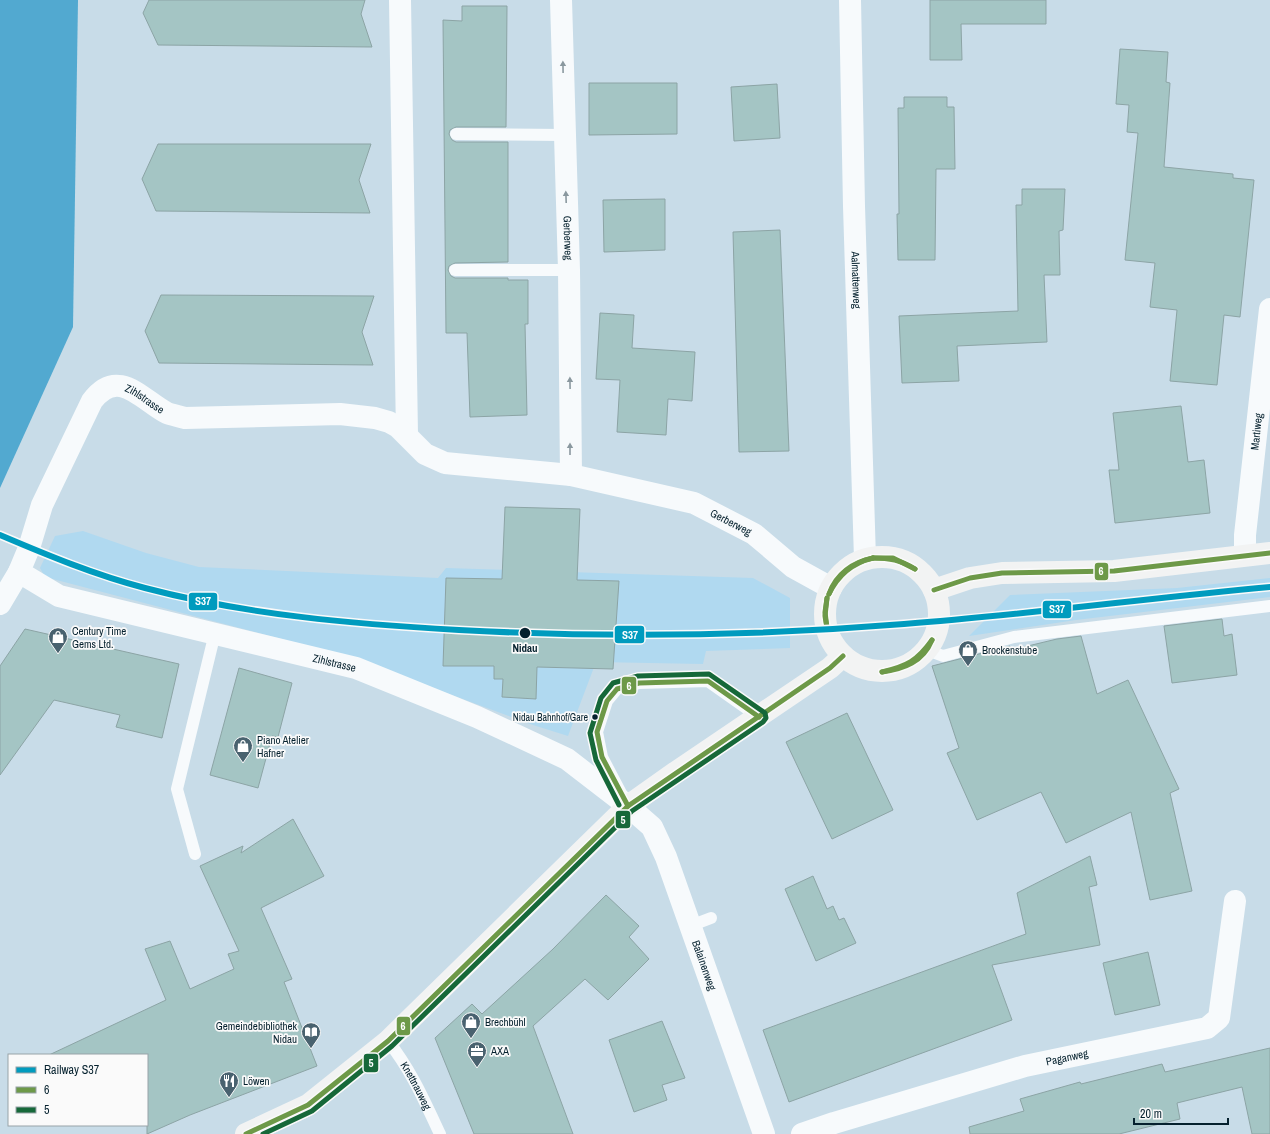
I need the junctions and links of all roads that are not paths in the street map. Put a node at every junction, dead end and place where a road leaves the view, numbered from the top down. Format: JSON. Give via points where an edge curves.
{"nodes":[{"id":1,"x":400,"y":0,"type":"edge"},
{"id":2,"x":561,"y":0,"type":"edge"},
{"id":3,"x":850,"y":0,"type":"edge"},
{"id":4,"x":456,"y":134,"type":"dead end"},
{"id":5,"x":564,"y":135,"type":"junction"},
{"id":6,"x":455,"y":270,"type":"dead end"},
{"id":7,"x":569,"y":270,"type":"junction"},
{"id":8,"x":1270,"y":309,"type":"edge"},
{"id":9,"x":407,"y":435,"type":"junction"},
{"id":10,"x":445,"y":463,"type":"joint"},
{"id":11,"x":571,"y":475,"type":"junction"},
{"id":12,"x":1270,"y":554,"type":"edge"},
{"id":13,"x":1245,"y":555,"type":"junction"},
{"id":14,"x":865,"y":559,"type":"junction"},
{"id":15,"x":19,"y":572,"type":"junction"},
{"id":16,"x":831,"y":588,"type":"junction"},
{"id":17,"x":934,"y":590,"type":"junction"},
{"id":18,"x":0,"y":604,"type":"edge"},
{"id":19,"x":1270,"y":606,"type":"edge"},
{"id":20,"x":215,"y":633,"type":"junction"},
{"id":21,"x":927,"y":650,"type":"junction"},
{"id":22,"x":843,"y":656,"type":"junction"},
{"id":23,"x":759,"y":716,"type":"junction"},
{"id":24,"x":628,"y":806,"type":"junction"},
{"id":25,"x":195,"y":854,"type":"dead end"},
{"id":26,"x":1234,"y":901,"type":"dead end"},
{"id":27,"x":711,"y":918,"type":"dead end"},
{"id":28,"x":690,"y":926,"type":"junction"},
{"id":29,"x":388,"y":1041,"type":"junction"},
{"id":30,"x":246,"y":1134,"type":"edge"},
{"id":31,"x":440,"y":1134,"type":"edge"},
{"id":32,"x":764,"y":1134,"type":"edge"},
{"id":33,"x":802,"y":1134,"type":"edge"}],
"edges":[{"from":1,"to":9,"type":"street"},
{"from":5,"to":2,"type":"street","name":"Gerberweg","one_way":true},
{"from":3,"to":14,"type":"street","name":"Aalmattenweg"},
{"from":4,"to":5,"type":"lane"},
{"from":7,"to":5,"type":"street","name":"Gerberweg","one_way":true},
{"from":6,"to":7,"type":"lane"},
{"from":11,"to":7,"type":"street","name":"Gerberweg","one_way":true},
{"from":8,"to":13,"type":"street","name":"Martiweg"},
{"from":9,"to":10,"type":"street","name":"Zihlstrasse","via":[[425,454]]},
{"from":9,"to":15,"type":"street","name":"Zihlstrasse","via":[[389,422],[340,414],[185,418],[167,413],[137,391],[119,386],[110,387],[92,401],[42,505]]},
{"from":10,"to":11,"type":"street","name":"Gerberweg"},
{"from":11,"to":16,"type":"street","name":"Gerberweg","via":[[694,503],[754,534],[793,567]]},
{"from":12,"to":13,"type":"main road"},
{"from":13,"to":17,"type":"main road","via":[[1114,571],[1002,573],[970,578]]},
{"from":14,"to":16,"type":"main road","via":[[840,575]]},
{"from":14,"to":17,"type":"main road","via":[[898,559],[925,576]]},
{"from":15,"to":18,"type":"street","name":"Zihlstrasse"},
{"from":15,"to":20,"type":"street","name":"Zihlstrasse","via":[[59,596]]},
{"from":16,"to":22,"type":"main road","via":[[824,613],[826,625],[833,644]]},
{"from":17,"to":21,"type":"main road","via":[[939,621],[935,636]]},
{"from":19,"to":21,"type":"lane","via":[[1014,637],[943,656]]},
{"from":20,"to":24,"type":"street","name":"Zihlstrasse","via":[[356,668],[477,717],[567,759]]},
{"from":20,"to":25,"type":"lane","via":[[177,789]]},
{"from":21,"to":22,"type":"main road","via":[[913,663],[896,670],[877,672],[859,667]]},
{"from":22,"to":23,"type":"main road"},
{"from":23,"to":24,"type":"main road"},
{"from":23,"to":24,"type":"lane","via":[[708,681],[639,683],[617,689],[607,701],[597,732],[602,757]]},
{"from":24,"to":28,"type":"street","name":"Balainenweg","via":[[652,827],[666,857]]},
{"from":24,"to":29,"type":"main road"},
{"from":26,"to":33,"type":"street","name":"Paganweg","via":[[1219,1018],[1207,1028],[1025,1066]]},
{"from":27,"to":28,"type":"lane"},
{"from":28,"to":32,"type":"street","name":"Balainenweg"},
{"from":29,"to":30,"type":"main road","via":[[308,1105]]},
{"from":29,"to":31,"type":"lane","name":"Knettnauweg","via":[[405,1062]]}]}
